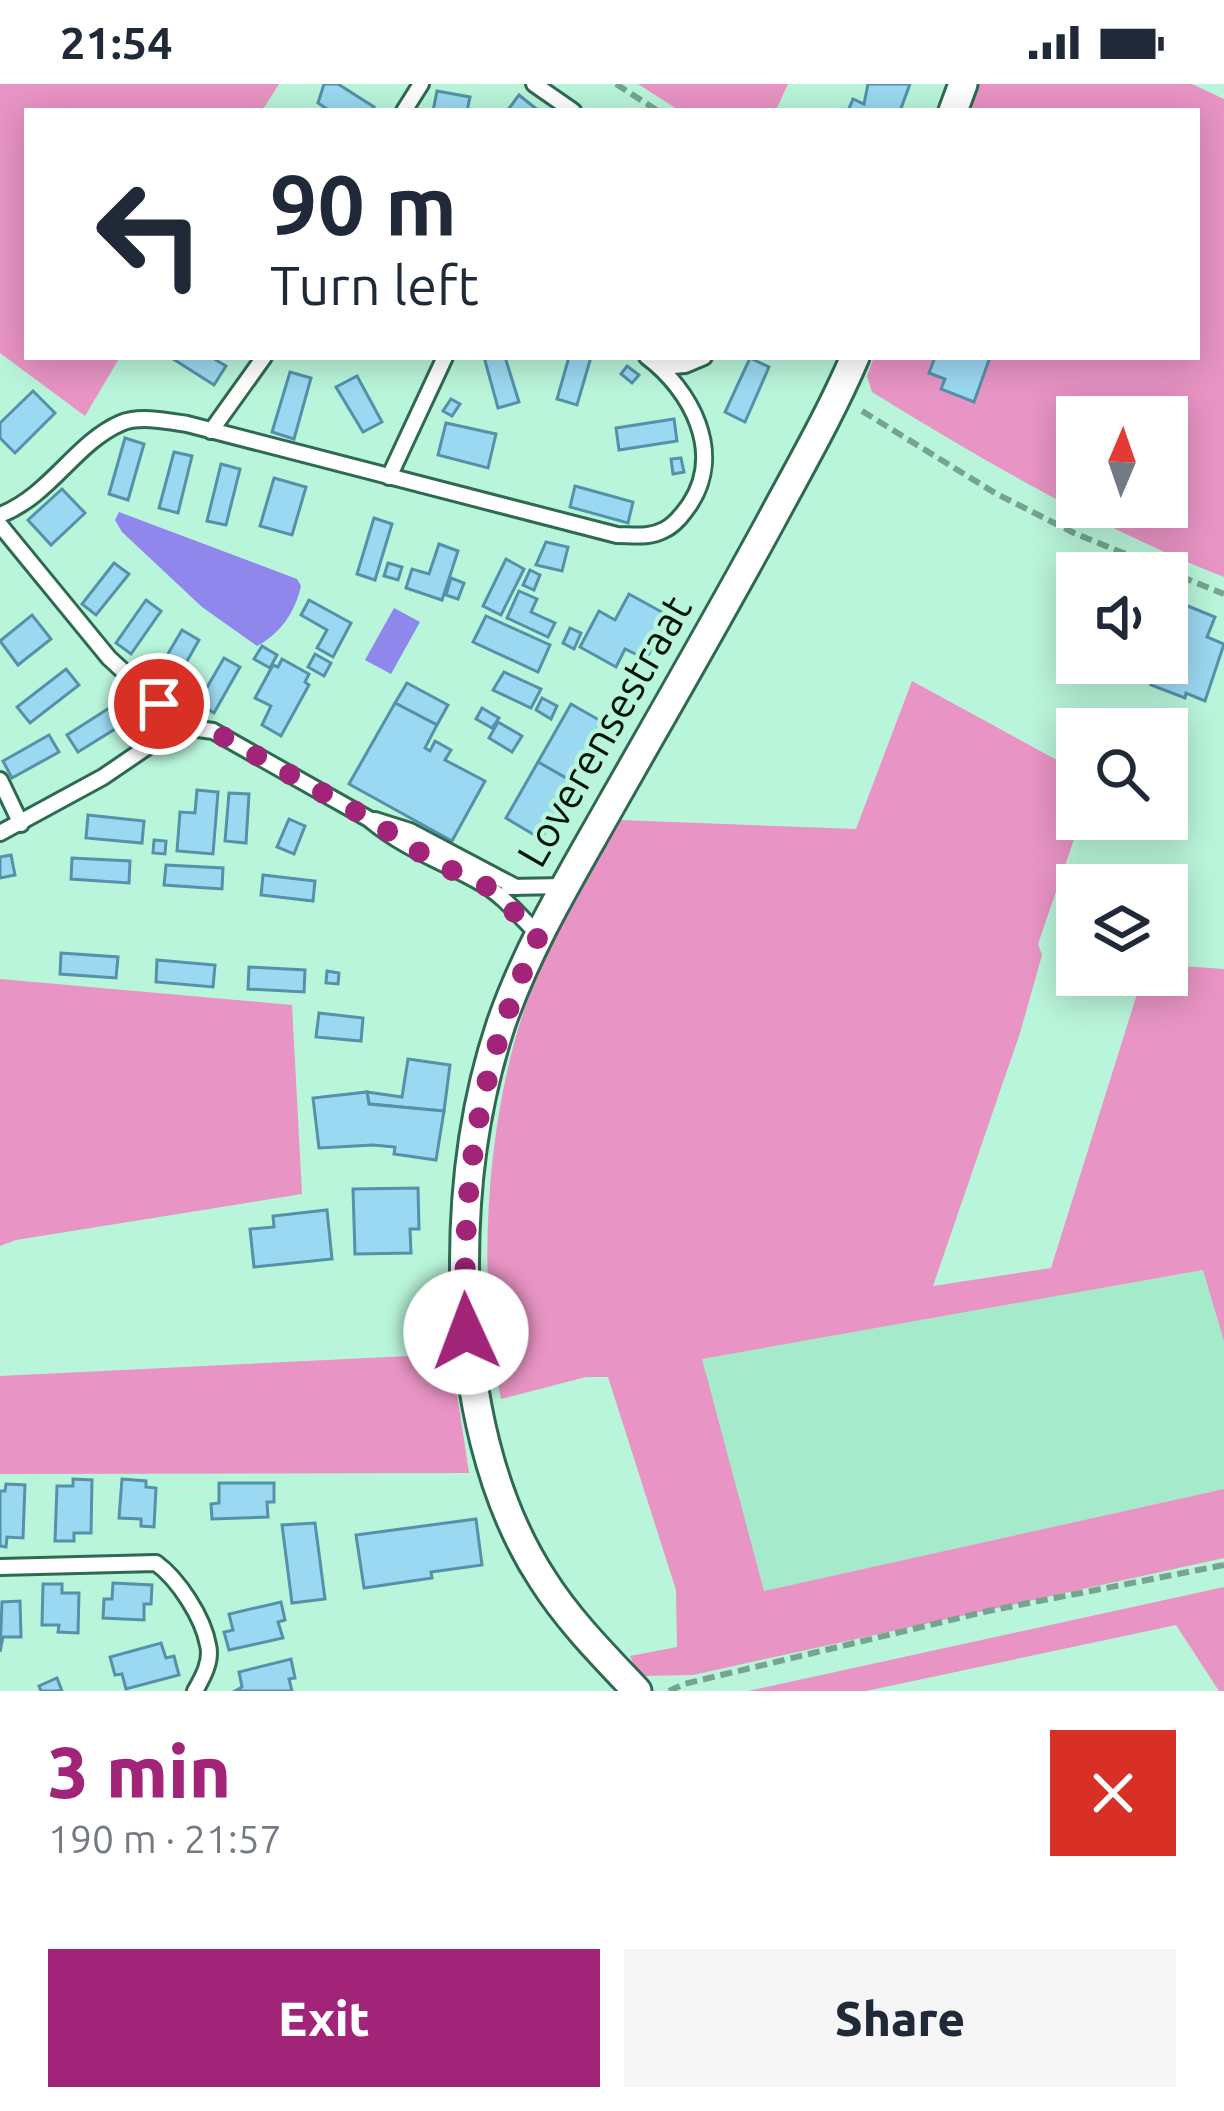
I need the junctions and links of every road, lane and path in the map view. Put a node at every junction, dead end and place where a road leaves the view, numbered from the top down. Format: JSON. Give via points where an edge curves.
{"nodes":[{"id":1,"x":534,"y":84,"type":"edge"},
{"id":2,"x":616,"y":84,"type":"edge"},
{"id":3,"x":569,"y":108,"type":"edge"},
{"id":4,"x":653,"y":108,"type":"edge"},
{"id":5,"x":262,"y":360,"type":"edge"},
{"id":6,"x":444,"y":360,"type":"edge"},
{"id":7,"x":651,"y":360,"type":"edge"},
{"id":8,"x":697,"y":360,"type":"edge"},
{"id":9,"x":854,"y":360,"type":"edge"},
{"id":10,"x":660,"y":367,"type":"junction"},
{"id":11,"x":838,"y":396,"type":"junction"},
{"id":12,"x":211,"y":431,"type":"junction"},
{"id":13,"x":389,"y":477,"type":"junction"},
{"id":14,"x":0,"y":515,"type":"edge"},
{"id":15,"x":0,"y":525,"type":"edge"},
{"id":16,"x":1224,"y":594,"type":"edge"},
{"id":17,"x":184,"y":727,"type":"junction"},
{"id":18,"x":0,"y":780,"type":"edge"},
{"id":19,"x":369,"y":819,"type":"junction"},
{"id":20,"x":21,"y":824,"type":"junction"},
{"id":21,"x":0,"y":833,"type":"edge"},
{"id":22,"x":486,"y":886,"type":"junction"},
{"id":23,"x":565,"y":886,"type":"junction"},
{"id":24,"x":517,"y":887,"type":"junction"},
{"id":25,"x":539,"y":935,"type":"junction"},
{"id":26,"x":1224,"y":1565,"type":"edge"},
{"id":27,"x":0,"y":1567,"type":"edge"},
{"id":28,"x":195,"y":1691,"type":"edge"},
{"id":29,"x":637,"y":1691,"type":"edge"},
{"id":30,"x":669,"y":1691,"type":"edge"}],
"edges":[{"from":1,"to":3,"type":"lane"},
{"from":2,"to":4,"type":"path"},
{"from":5,"to":12,"type":"lane"},
{"from":6,"to":13,"type":"lane"},
{"from":7,"to":10,"type":"lane"},
{"from":8,"to":10,"type":"lane"},
{"from":9,"to":11,"type":"street","name":"Loverensestraat"},
{"from":10,"to":13,"type":"lane","via":[[688,401],[704,450],[697,492],[665,530],[617,536]]},
{"from":11,"to":16,"type":"path","via":[[995,494]]},
{"from":11,"to":23,"type":"street","name":"Loverensestraat"},
{"from":12,"to":13,"type":"lane"},
{"from":12,"to":14,"type":"lane","via":[[124,421],[44,490]]},
{"from":15,"to":17,"type":"lane","via":[[109,658]]},
{"from":17,"to":19,"type":"lane","via":[[213,731]]},
{"from":17,"to":20,"type":"lane"},
{"from":18,"to":20,"type":"lane"},
{"from":19,"to":22,"type":"lane"},
{"from":19,"to":24,"type":"lane","via":[[410,831]]},
{"from":20,"to":21,"type":"lane"},
{"from":22,"to":24,"type":"lane"},
{"from":22,"to":25,"type":"lane"},
{"from":23,"to":24,"type":"lane"},
{"from":23,"to":25,"type":"street","name":"Loverensestraat"},
{"from":25,"to":29,"type":"street","name":"Loverensestraat","via":[[479,1107],[464,1224],[466,1332],[485,1437],[514,1532],[564,1611]]},
{"from":26,"to":30,"type":"path","via":[[988,1611]]},
{"from":27,"to":28,"type":"lane","via":[[156,1563],[177,1578],[209,1646]]}]}
